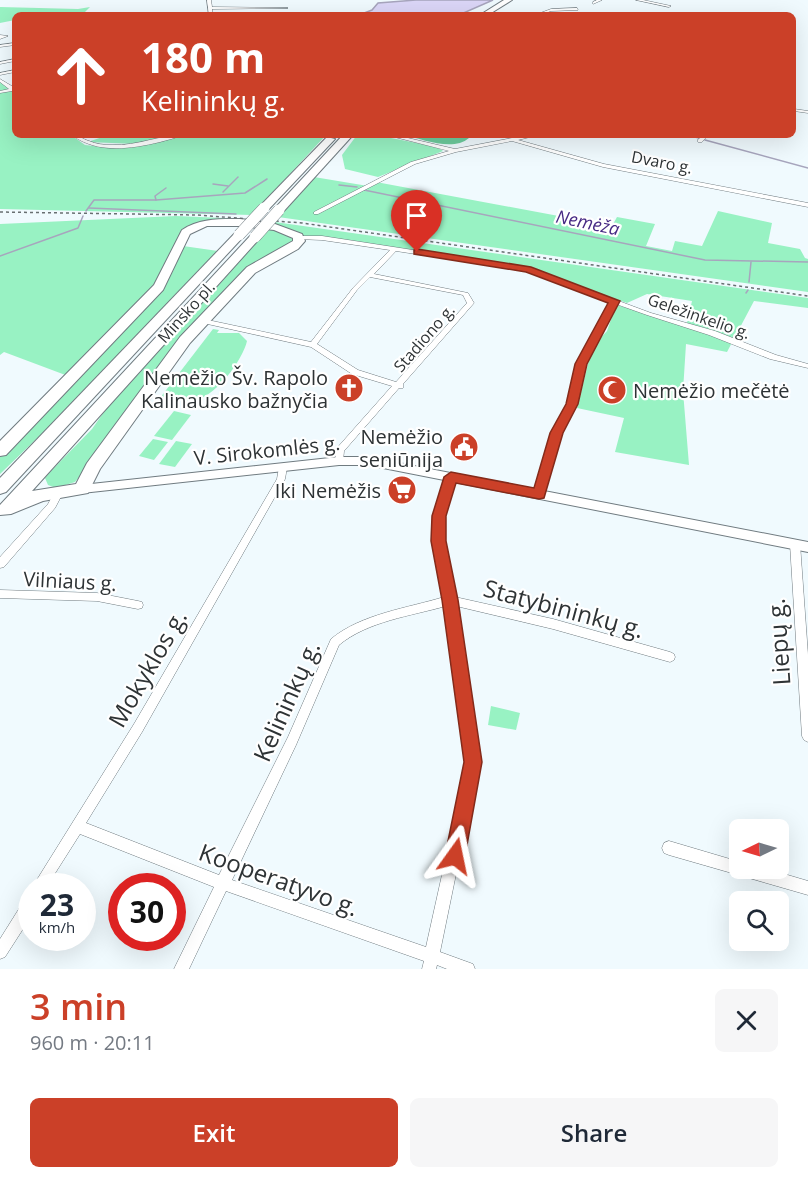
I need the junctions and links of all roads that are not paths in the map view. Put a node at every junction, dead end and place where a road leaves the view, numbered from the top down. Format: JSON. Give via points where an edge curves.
{"nodes":[{"id":1,"x":209,"y":0,"type":"edge"},
{"id":2,"x":509,"y":0,"type":"edge"},
{"id":3,"x":519,"y":0,"type":"edge"},
{"id":4,"x":600,"y":0,"type":"edge"},
{"id":5,"x":638,"y":0,"type":"edge"},
{"id":6,"x":671,"y":0,"type":"edge"},
{"id":7,"x":594,"y":3,"type":"dead end"},
{"id":8,"x":669,"y":6,"type":"junction"},
{"id":9,"x":210,"y":8,"type":"junction"},
{"id":10,"x":286,"y":8,"type":"dead end"},
{"id":11,"x":577,"y":9,"type":"dead end"},
{"id":12,"x":211,"y":12,"type":"edge"},
{"id":13,"x":488,"y":12,"type":"edge"},
{"id":14,"x":499,"y":12,"type":"edge"},
{"id":15,"x":545,"y":12,"type":"edge"},
{"id":16,"x":666,"y":12,"type":"edge"},
{"id":17,"x":78,"y":138,"type":"edge"},
{"id":18,"x":169,"y":138,"type":"edge"},
{"id":19,"x":330,"y":138,"type":"edge"},
{"id":20,"x":345,"y":138,"type":"edge"},
{"id":21,"x":401,"y":138,"type":"edge"},
{"id":22,"x":522,"y":138,"type":"edge"},
{"id":23,"x":703,"y":138,"type":"edge"},
{"id":24,"x":513,"y":140,"type":"junction"},
{"id":25,"x":700,"y":141,"type":"dead end"},
{"id":26,"x":455,"y":151,"type":"junction"},
{"id":27,"x":808,"y":205,"type":"edge"},
{"id":28,"x":316,"y":213,"type":"dead end"},
{"id":29,"x":299,"y":238,"type":"junction"},
{"id":30,"x":395,"y":249,"type":"junction"},
{"id":31,"x":369,"y":275,"type":"junction"},
{"id":32,"x":614,"y":301,"type":"junction"},
{"id":33,"x":203,"y":321,"type":"junction"},
{"id":34,"x":313,"y":345,"type":"junction"},
{"id":35,"x":808,"y":366,"type":"edge"},
{"id":36,"x":400,"y":386,"type":"junction"},
{"id":37,"x":0,"y":451,"type":"edge"},
{"id":38,"x":339,"y":461,"type":"junction"},
{"id":39,"x":43,"y":468,"type":"junction"},
{"id":40,"x":283,"y":468,"type":"junction"},
{"id":41,"x":451,"y":477,"type":"junction"},
{"id":42,"x":0,"y":488,"type":"edge"},
{"id":43,"x":82,"y":489,"type":"junction"},
{"id":44,"x":57,"y":491,"type":"junction"},
{"id":45,"x":539,"y":494,"type":"junction"},
{"id":46,"x":3,"y":513,"type":"edge"},
{"id":47,"x":802,"y":546,"type":"edge"},
{"id":48,"x":0,"y":564,"type":"edge"},
{"id":49,"x":0,"y":594,"type":"edge"},
{"id":50,"x":450,"y":600,"type":"junction"},
{"id":51,"x":138,"y":605,"type":"dead end"},
{"id":52,"x":670,"y":657,"type":"dead end"},
{"id":53,"x":808,"y":736,"type":"edge"},
{"id":54,"x":77,"y":826,"type":"junction"},
{"id":55,"x":669,"y":848,"type":"dead end"},
{"id":56,"x":48,"y":873,"type":"edge"},
{"id":57,"x":224,"y":884,"type":"junction"},
{"id":58,"x":808,"y":888,"type":"edge"},
{"id":59,"x":18,"y":923,"type":"edge"},
{"id":60,"x":0,"y":952,"type":"edge"},
{"id":61,"x":431,"y":963,"type":"edge"},
{"id":62,"x":181,"y":969,"type":"edge"},
{"id":63,"x":468,"y":969,"type":"edge"}],
"edges":[{"from":1,"to":9,"type":"street"},
{"from":2,"to":13,"type":"highway"},
{"from":3,"to":14,"type":"highway"},
{"from":4,"to":7,"type":"street"},
{"from":5,"to":8,"type":"street"},
{"from":6,"to":8,"type":"street"},
{"from":8,"to":16,"type":"street"},
{"from":9,"to":10,"type":"street"},
{"from":9,"to":12,"type":"street"},
{"from":11,"to":15,"type":"street"},
{"from":17,"to":18,"type":"street","via":[[99,146],[143,145]]},
{"from":19,"to":42,"type":"highway","name":"Minsko pl.","bridge":true},
{"from":20,"to":39,"type":"highway","name":"Minsko pl.","bridge":true},
{"from":21,"to":26,"type":"street"},
{"from":22,"to":24,"type":"street"},
{"from":23,"to":25,"type":"street"},
{"from":24,"to":26,"type":"street"},
{"from":24,"to":27,"type":"street","name":"Dvaro g.","via":[[603,165]]},
{"from":26,"to":28,"type":"street","via":[[393,171]]},
{"from":29,"to":30,"type":"street","name":"Geležinkelio g."},
{"from":29,"to":33,"type":"highway","via":[[294,247],[251,270]]},
{"from":29,"to":37,"type":"highway","via":[[285,230],[235,223],[192,226],[184,234],[159,286]]},
{"from":30,"to":31,"type":"street"},
{"from":30,"to":32,"type":"street","name":"Geležinkelio g.","via":[[528,269]]},
{"from":31,"to":34,"type":"street"},
{"from":31,"to":36,"type":"street","name":"Stadiono g.","via":[[459,292],[471,299]]},
{"from":32,"to":35,"type":"street","name":"Geležinkelio g."},
{"from":32,"to":45,"type":"street","via":[[581,364],[572,404],[557,433]]},
{"from":33,"to":34,"type":"street","name":"Stadiono g."},
{"from":33,"to":43,"type":"highway","via":[[151,384]]},
{"from":34,"to":36,"type":"street","name":"Stadiono g.","via":[[355,372]]},
{"from":36,"to":38,"type":"street","via":[[340,450]]},
{"from":38,"to":40,"type":"main road","name":"V. Sirokomlės g."},
{"from":38,"to":41,"type":"main road","name":"V. Sirokomlės g.","via":[[368,461]]},
{"from":39,"to":44,"type":"highway","via":[[42,482]]},
{"from":39,"to":46,"type":"highway","name":"Minsko pl."},
{"from":40,"to":43,"type":"main road","name":"V. Sirokomlės g."},
{"from":40,"to":54,"type":"street","name":"Mokyklos g.","via":[[281,479],[216,593]]},
{"from":41,"to":45,"type":"main road","name":"V. Sirokomlės g."},
{"from":41,"to":50,"type":"street","via":[[437,528]]},
{"from":43,"to":44,"type":"highway"},
{"from":44,"to":46,"type":"highway","via":[[30,498]]},
{"from":44,"to":48,"type":"street","name":"Vilniaus g.","via":[[52,506]]},
{"from":45,"to":47,"type":"main road","name":"V. Sirokomlės g."},
{"from":47,"to":53,"type":"street","name":"Liepų g."},
{"from":49,"to":51,"type":"street","name":"Vilniaus g.","via":[[97,597]]},
{"from":50,"to":52,"type":"street","name":"Statybininkų g."},
{"from":50,"to":57,"type":"street","name":"Kelininkų g.","via":[[370,624],[335,642]]},
{"from":50,"to":61,"type":"street","via":[[473,762]]},
{"from":54,"to":56,"type":"street","name":"Mokyklos g."},
{"from":54,"to":57,"type":"street","name":"Kooperatyvo g."},
{"from":55,"to":58,"type":"street"},
{"from":57,"to":61,"type":"street","name":"Kooperatyvo g."},
{"from":57,"to":62,"type":"street","name":"Kelininkų g."},
{"from":59,"to":60,"type":"street"},
{"from":61,"to":63,"type":"street","name":"Kooperatyvo g."}]}
